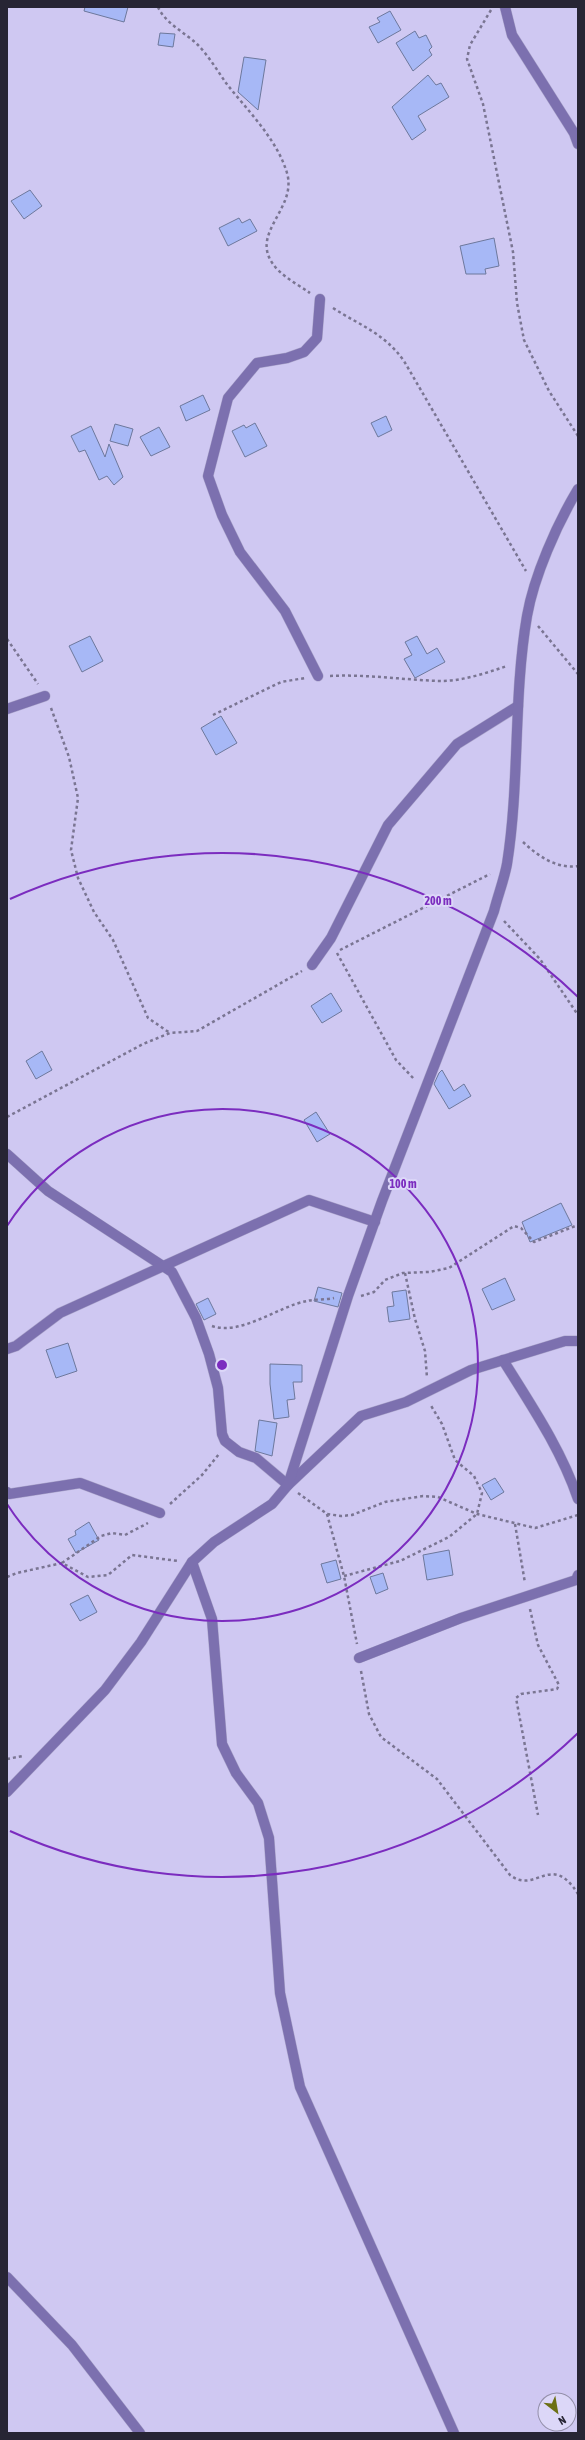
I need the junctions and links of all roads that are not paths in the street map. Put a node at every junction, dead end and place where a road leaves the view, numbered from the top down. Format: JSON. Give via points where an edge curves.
{"nodes":[{"id":1,"x":505,"y":7,"type":"edge"},
{"id":2,"x":578,"y":144,"type":"edge"},
{"id":3,"x":320,"y":299,"type":"road end"},
{"id":4,"x":578,"y":489,"type":"edge"},
{"id":5,"x":318,"y":676,"type":"road end"},
{"id":6,"x":45,"y":696,"type":"road end"},
{"id":7,"x":518,"y":706,"type":"junction"},
{"id":8,"x":7,"y":709,"type":"edge"},
{"id":9,"x":312,"y":965,"type":"road end"},
{"id":10,"x":7,"y":1154,"type":"edge"},
{"id":11,"x":375,"y":1222,"type":"junction"},
{"id":12,"x":165,"y":1267,"type":"junction"},
{"id":13,"x":578,"y":1341,"type":"edge"},
{"id":14,"x":7,"y":1349,"type":"edge"},
{"id":15,"x":503,"y":1360,"type":"junction"},
{"id":16,"x":288,"y":1485,"type":"junction"},
{"id":17,"x":7,"y":1492,"type":"edge"},
{"id":18,"x":578,"y":1499,"type":"edge"},
{"id":19,"x":160,"y":1513,"type":"dead end"},
{"id":20,"x":192,"y":1562,"type":"junction"},
{"id":21,"x":578,"y":1576,"type":"edge"},
{"id":22,"x":359,"y":1658,"type":"road end"},
{"id":23,"x":7,"y":1792,"type":"edge"},
{"id":24,"x":7,"y":2277,"type":"edge"},
{"id":25,"x":140,"y":2433,"type":"edge"},
{"id":26,"x":454,"y":2433,"type":"edge"}],
"edges":[{"from":1,"to":2,"type":"street","via":[[512,35],[574,133]]},
{"from":3,"to":5,"type":"street","via":[[317,338],[304,352],[257,363],[228,398],[208,476],[222,515],[240,552],[285,611]]},
{"from":4,"to":7,"type":"street","via":[[553,535],[528,614]]},
{"from":6,"to":8,"type":"street"},
{"from":7,"to":9,"type":"street","via":[[457,744],[388,825],[331,938]]},
{"from":7,"to":11,"type":"street","via":[[507,865],[494,911]]},
{"from":10,"to":12,"type":"street","via":[[48,1191]]},
{"from":11,"to":12,"type":"street","via":[[309,1200]]},
{"from":11,"to":16,"type":"street","via":[[348,1296]]},
{"from":12,"to":14,"type":"street","via":[[60,1313],[16,1346]]},
{"from":12,"to":16,"type":"street","via":[[172,1272],[179,1284],[196,1318],[209,1354],[218,1388],[222,1434],[225,1441],[239,1452],[256,1458]]},
{"from":13,"to":15,"type":"street","via":[[565,1341]]},
{"from":15,"to":16,"type":"street","via":[[471,1370],[406,1402],[361,1416]]},
{"from":15,"to":18,"type":"street","via":[[547,1431],[569,1472]]},
{"from":16,"to":20,"type":"street","via":[[272,1504],[214,1542]]},
{"from":17,"to":19,"type":"street","via":[[9,1494],[80,1483]]},
{"from":20,"to":23,"type":"street","via":[[141,1642],[105,1690]]},
{"from":20,"to":26,"type":"street","via":[[212,1619],[222,1744],[236,1773],[258,1803],[269,1838],[280,1993],[300,2087]]},
{"from":21,"to":22,"type":"street","via":[[576,1580],[461,1618]]},
{"from":24,"to":25,"type":"street","via":[[72,2344]]}]}
